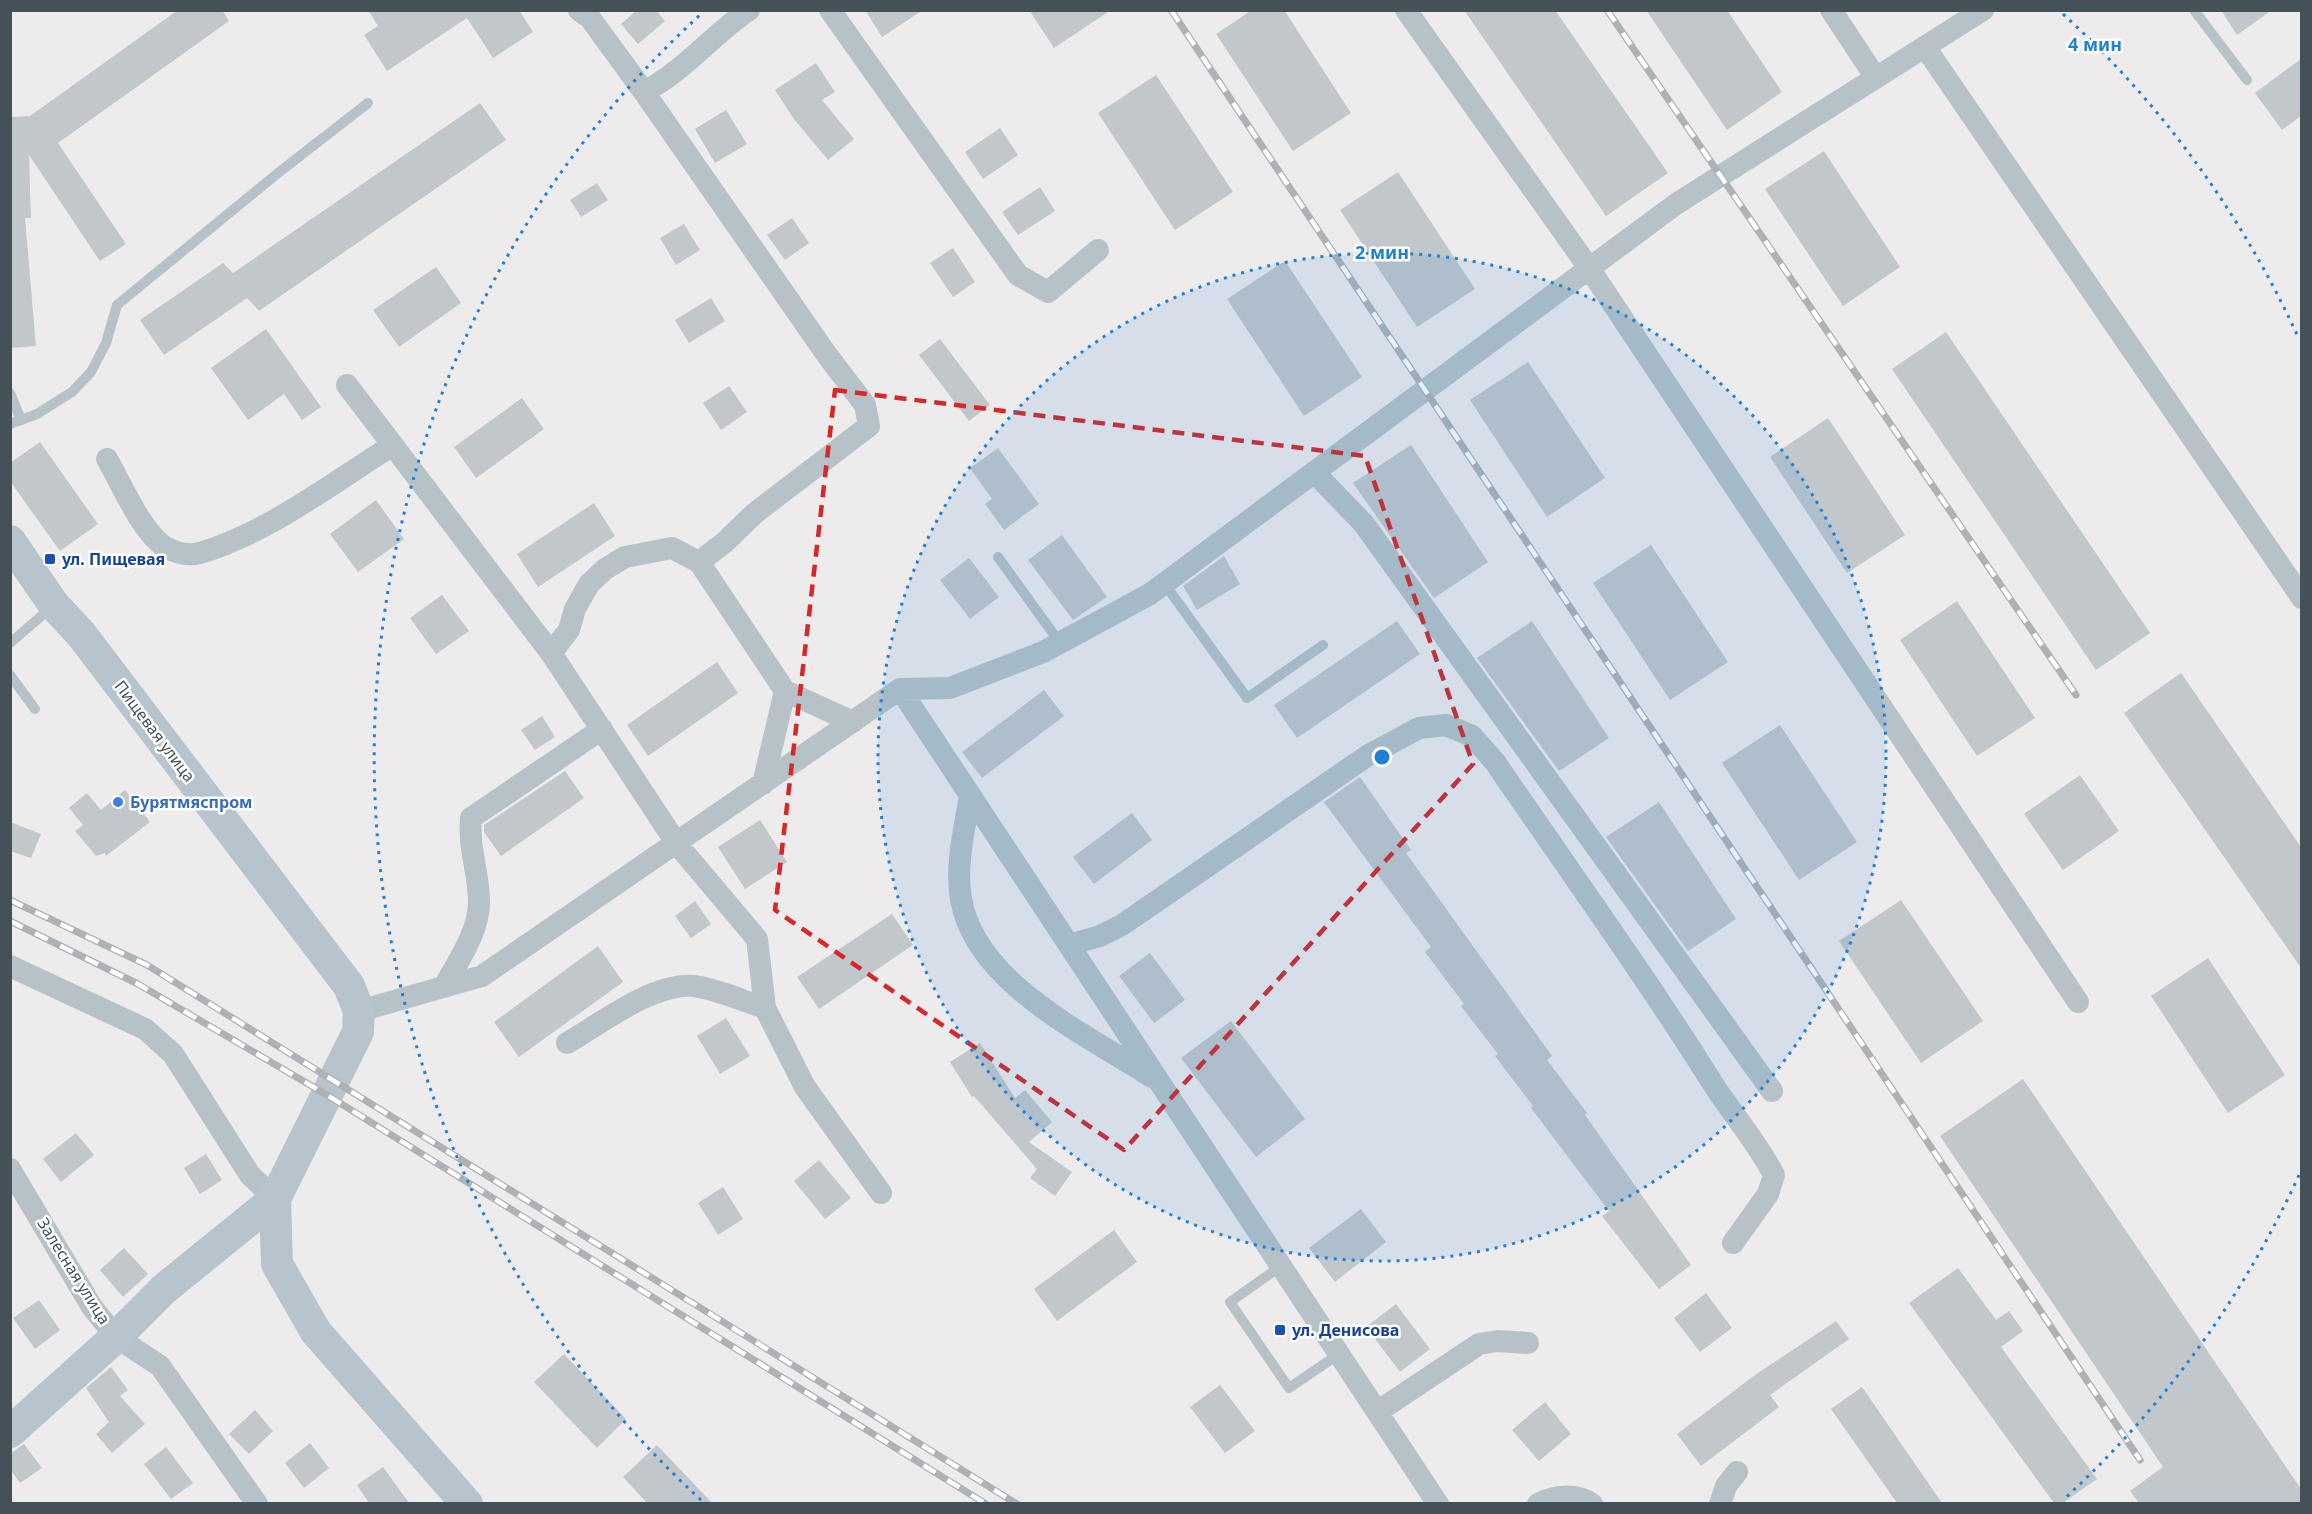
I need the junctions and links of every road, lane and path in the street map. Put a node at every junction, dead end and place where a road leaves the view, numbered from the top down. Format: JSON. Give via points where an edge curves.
{"nodes":[{"id":1,"x":579,"y":10,"type":"edge"},
{"id":2,"x":749,"y":10,"type":"edge"},
{"id":3,"x":830,"y":10,"type":"edge"},
{"id":4,"x":1406,"y":10,"type":"edge"},
{"id":5,"x":1831,"y":10,"type":"edge"},
{"id":6,"x":1983,"y":10,"type":"edge"},
{"id":7,"x":2194,"y":10,"type":"edge"},
{"id":8,"x":1925,"y":47,"type":"junction"},
{"id":9,"x":1876,"y":78,"type":"junction"},
{"id":10,"x":2247,"y":80,"type":"dead end"},
{"id":11,"x":644,"y":92,"type":"junction"},
{"id":12,"x":368,"y":103,"type":"dead end"},
{"id":13,"x":1098,"y":250,"type":"dead end"},
{"id":14,"x":1588,"y":268,"type":"junction"},
{"id":15,"x":347,"y":385,"type":"dead end"},
{"id":16,"x":10,"y":393,"type":"edge"},
{"id":17,"x":21,"y":420,"type":"junction"},
{"id":18,"x":10,"y":424,"type":"edge"},
{"id":19,"x":393,"y":445,"type":"junction"},
{"id":20,"x":107,"y":459,"type":"dead end"},
{"id":21,"x":1314,"y":472,"type":"junction"},
{"id":22,"x":10,"y":541,"type":"edge"},
{"id":23,"x":998,"y":557,"type":"dead end"},
{"id":24,"x":699,"y":562,"type":"junction"},
{"id":25,"x":1164,"y":583,"type":"junction"},
{"id":26,"x":2301,"y":598,"type":"edge"},
{"id":27,"x":54,"y":605,"type":"junction"},
{"id":28,"x":10,"y":643,"type":"edge"},
{"id":29,"x":1060,"y":643,"type":"junction"},
{"id":30,"x":1323,"y":645,"type":"dead end"},
{"id":31,"x":551,"y":653,"type":"junction"},
{"id":32,"x":10,"y":675,"type":"edge"},
{"id":33,"x":900,"y":689,"type":"junction"},
{"id":34,"x":785,"y":691,"type":"junction"},
{"id":35,"x":35,"y":709,"type":"dead end"},
{"id":36,"x":853,"y":722,"type":"junction"},
{"id":37,"x":602,"y":729,"type":"junction"},
{"id":38,"x":763,"y":784,"type":"junction"},
{"id":39,"x":970,"y":795,"type":"junction"},
{"id":40,"x":677,"y":844,"type":"junction"},
{"id":41,"x":1069,"y":945,"type":"junction"},
{"id":42,"x":10,"y":966,"type":"edge"},
{"id":43,"x":444,"y":987,"type":"junction"},
{"id":44,"x":2078,"y":1002,"type":"dead end"},
{"id":45,"x":765,"y":1008,"type":"junction"},
{"id":46,"x":359,"y":1011,"type":"junction"},
{"id":47,"x":567,"y":1043,"type":"dead end"},
{"id":48,"x":1160,"y":1082,"type":"junction"},
{"id":49,"x":1772,"y":1090,"type":"dead end"},
{"id":50,"x":10,"y":1169,"type":"edge"},
{"id":51,"x":881,"y":1193,"type":"dead end"},
{"id":52,"x":276,"y":1199,"type":"junction"},
{"id":53,"x":1733,"y":1243,"type":"dead end"},
{"id":54,"x":1281,"y":1266,"type":"junction"},
{"id":55,"x":116,"y":1337,"type":"junction"},
{"id":56,"x":1527,"y":1343,"type":"dead end"},
{"id":57,"x":1339,"y":1354,"type":"junction"},
{"id":58,"x":1377,"y":1412,"type":"junction"},
{"id":59,"x":10,"y":1432,"type":"edge"},
{"id":60,"x":1737,"y":1472,"type":"dead end"},
{"id":61,"x":257,"y":1503,"type":"edge"},
{"id":62,"x":467,"y":1503,"type":"edge"},
{"id":63,"x":1438,"y":1503,"type":"edge"},
{"id":64,"x":1538,"y":1503,"type":"edge"},
{"id":65,"x":1592,"y":1503,"type":"edge"},
{"id":66,"x":1720,"y":1503,"type":"edge"}],
"edges":[{"from":1,"to":11,"type":"street","via":[[590,18]]},
{"from":2,"to":11,"type":"street","via":[[664,82]]},
{"from":3,"to":13,"type":"street","via":[[1018,275],[1048,292]]},
{"from":4,"to":14,"type":"street"},
{"from":5,"to":9,"type":"street"},
{"from":6,"to":8,"type":"street"},
{"from":7,"to":10,"type":"lane"},
{"from":8,"to":9,"type":"street"},
{"from":8,"to":26,"type":"street"},
{"from":9,"to":14,"type":"street","via":[[1676,204]]},
{"from":11,"to":24,"type":"street","via":[[826,355],[865,405],[869,426],[755,513]]},
{"from":12,"to":17,"type":"lane","via":[[117,305],[106,343],[91,372],[72,393]]},
{"from":14,"to":21,"type":"street"},
{"from":14,"to":44,"type":"street"},
{"from":15,"to":19,"type":"street"},
{"from":16,"to":17,"type":"lane"},
{"from":17,"to":18,"type":"lane"},
{"from":19,"to":20,"type":"street","via":[[262,526],[199,553],[178,554],[150,533]]},
{"from":19,"to":31,"type":"street"},
{"from":21,"to":25,"type":"street"},
{"from":21,"to":49,"type":"street","via":[[1364,524]]},
{"from":22,"to":27,"type":"main road","name":"Пищевая улица"},
{"from":23,"to":29,"type":"lane"},
{"from":24,"to":31,"type":"street","via":[[672,548],[625,557],[605,569],[589,584],[569,630]]},
{"from":24,"to":34,"type":"street"},
{"from":25,"to":29,"type":"street"},
{"from":25,"to":30,"type":"lane","via":[[1247,698]]},
{"from":27,"to":28,"type":"lane"},
{"from":27,"to":46,"type":"main road","name":"Пищевая улица","via":[[81,634],[349,986]]},
{"from":29,"to":33,"type":"street","via":[[950,688]]},
{"from":31,"to":37,"type":"street"},
{"from":32,"to":35,"type":"lane"},
{"from":33,"to":36,"type":"street"},
{"from":33,"to":39,"type":"street"},
{"from":34,"to":36,"type":"street"},
{"from":34,"to":38,"type":"street"},
{"from":36,"to":38,"type":"street"},
{"from":37,"to":40,"type":"street"},
{"from":37,"to":43,"type":"street","via":[[471,818],[469,835],[479,902],[476,926]]},
{"from":38,"to":40,"type":"street"},
{"from":39,"to":41,"type":"street"},
{"from":39,"to":48,"type":"street","via":[[961,854],[961,899],[976,939],[1008,981]]},
{"from":40,"to":43,"type":"street","via":[[482,976]]},
{"from":40,"to":45,"type":"street","via":[[758,939]]},
{"from":41,"to":48,"type":"street"},
{"from":41,"to":53,"type":"street","via":[[1122,925],[1367,756],[1419,728],[1446,725],[1472,736],[1495,762],[1735,1118],[1761,1149],[1774,1175],[1768,1194]]},
{"from":42,"to":52,"type":"street","via":[[146,1029],[173,1054],[250,1175]]},
{"from":43,"to":46,"type":"street"},
{"from":45,"to":47,"type":"street","via":[[693,986],[670,989],[650,995]]},
{"from":45,"to":51,"type":"street","via":[[805,1087]]},
{"from":46,"to":52,"type":"main road","via":[[358,1032]]},
{"from":48,"to":54,"type":"street"},
{"from":50,"to":55,"type":"street","name":"Залесная улица","via":[[92,1307]]},
{"from":52,"to":55,"type":"main road","via":[[164,1289]]},
{"from":52,"to":62,"type":"main road","via":[[278,1264],[316,1332]]},
{"from":54,"to":57,"type":"street"},
{"from":54,"to":57,"type":"lane","via":[[1230,1302],[1289,1388]]},
{"from":55,"to":59,"type":"main road"},
{"from":55,"to":61,"type":"street","name":"Залесная улица","via":[[160,1366]]},
{"from":56,"to":58,"type":"street","via":[[1479,1344]]},
{"from":57,"to":58,"type":"street"},
{"from":58,"to":63,"type":"street"},
{"from":60,"to":66,"type":"street","via":[[1725,1486]]},
{"from":64,"to":65,"type":"street","via":[[1550,1497],[1582,1497]]}]}
